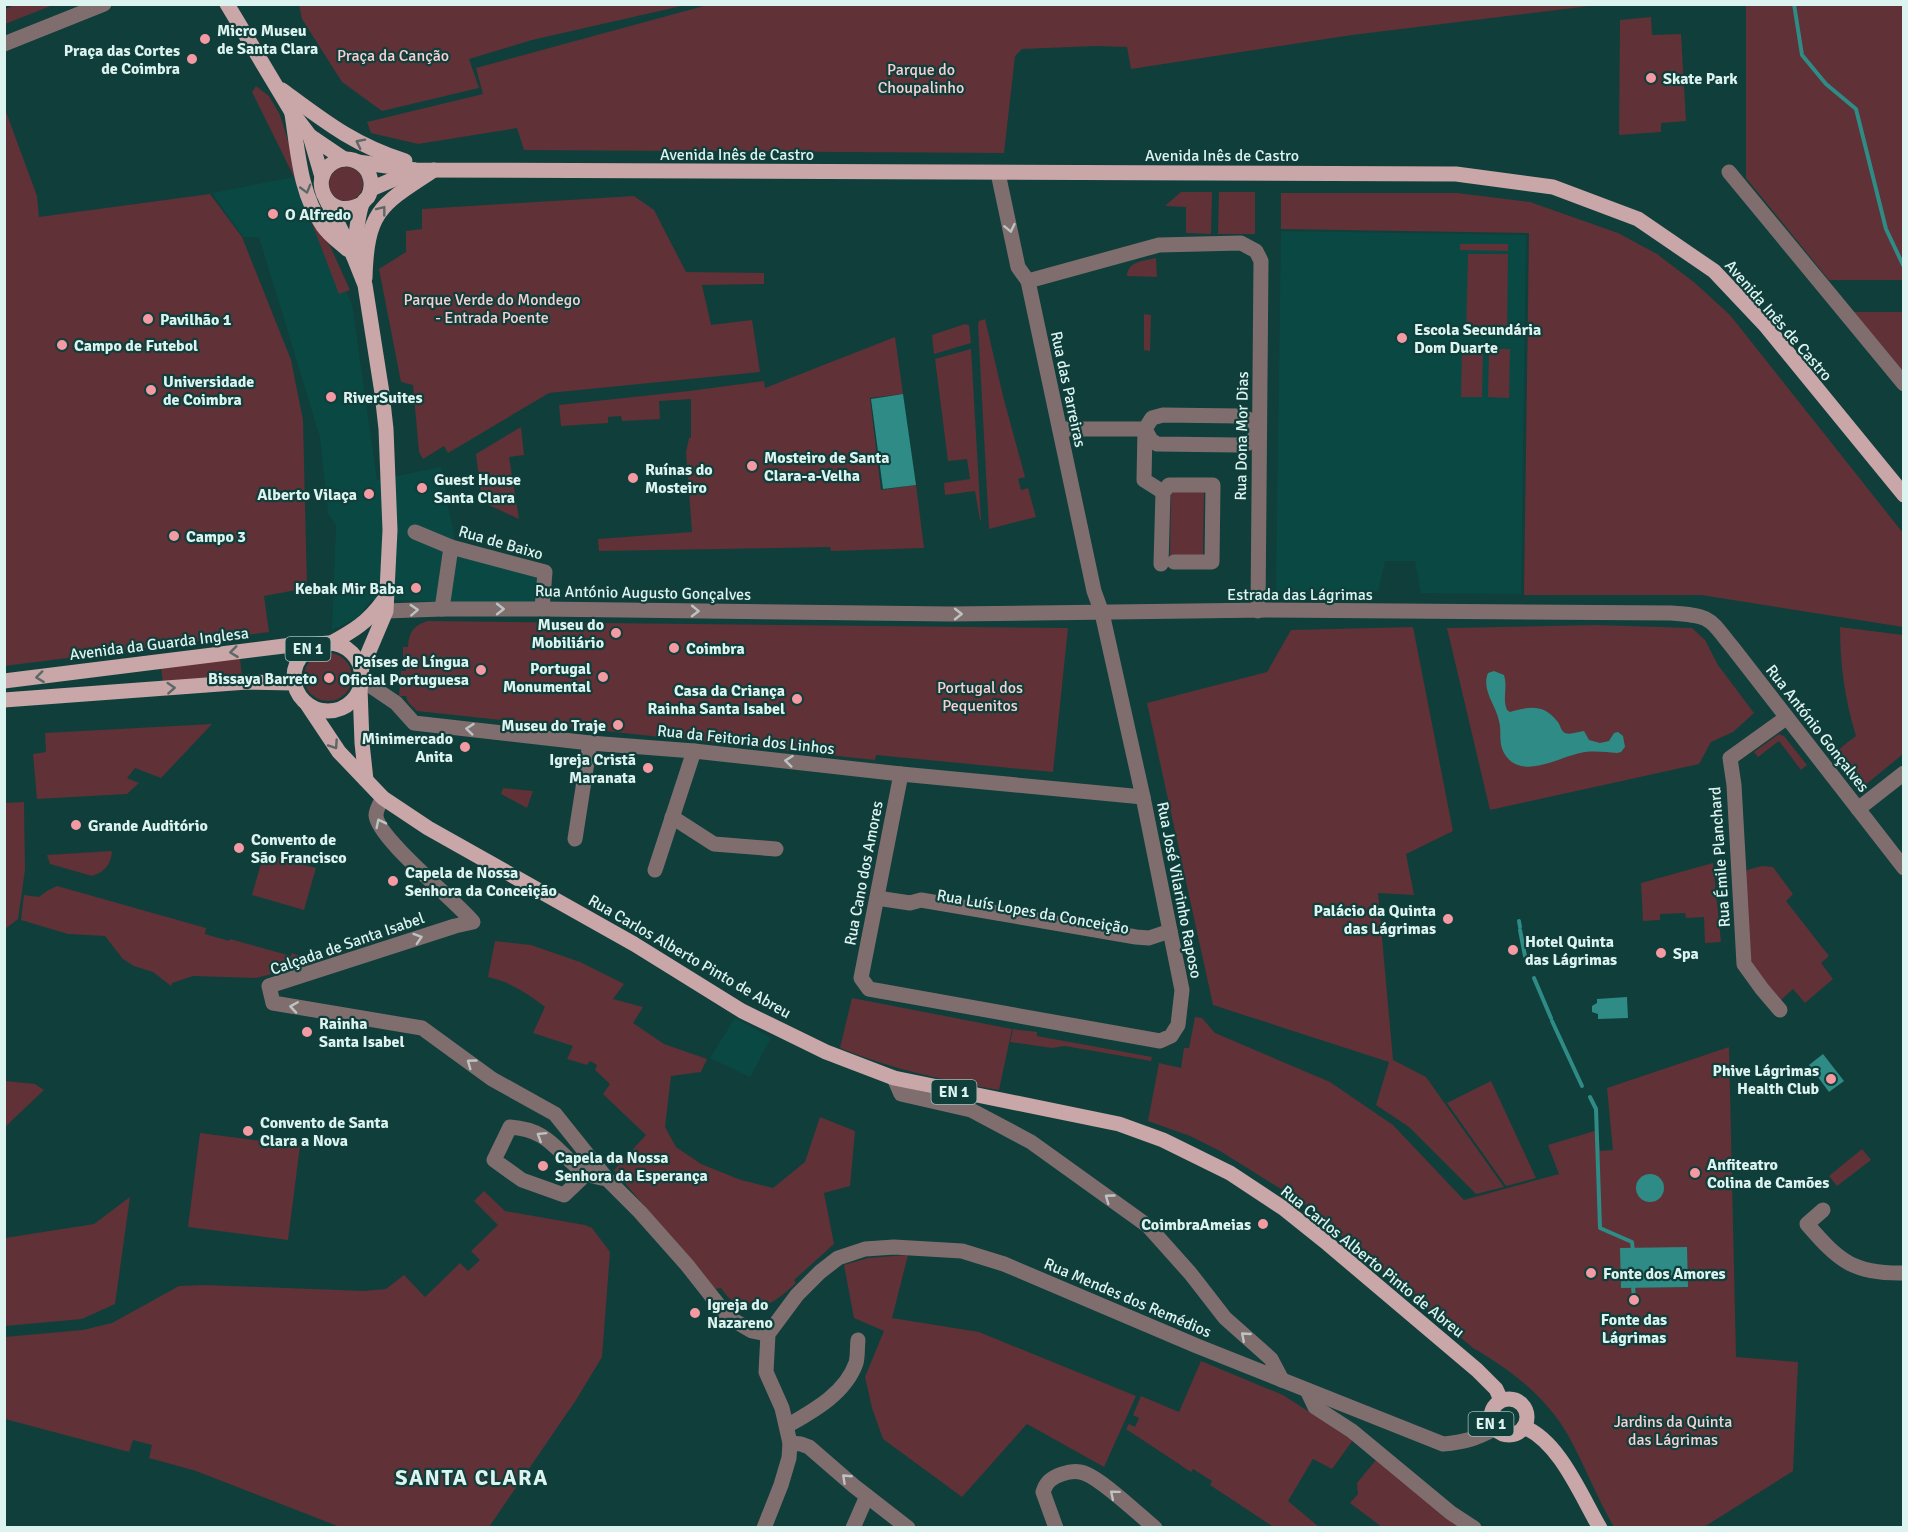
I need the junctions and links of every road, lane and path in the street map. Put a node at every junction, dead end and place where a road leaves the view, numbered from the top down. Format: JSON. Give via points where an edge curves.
{"nodes":[{"id":1,"x":104,"y":4,"type":"edge"},
{"id":2,"x":227,"y":4,"type":"edge"},
{"id":3,"x":4,"y":44,"type":"edge"},
{"id":4,"x":278,"y":87,"type":"junction"},
{"id":5,"x":291,"y":111,"type":"junction"},
{"id":6,"x":310,"y":136,"type":"junction"},
{"id":7,"x":351,"y":160,"type":"junction"},
{"id":8,"x":415,"y":170,"type":"junction"},
{"id":9,"x":434,"y":170,"type":"junction"},
{"id":10,"x":1729,"y":172,"type":"dead end"},
{"id":11,"x":998,"y":173,"type":"junction"},
{"id":12,"x":322,"y":177,"type":"junction"},
{"id":13,"x":371,"y":189,"type":"junction"},
{"id":14,"x":326,"y":199,"type":"junction"},
{"id":15,"x":362,"y":204,"type":"junction"},
{"id":16,"x":353,"y":255,"type":"junction"},
{"id":17,"x":1028,"y":281,"type":"junction"},
{"id":18,"x":365,"y":285,"type":"junction"},
{"id":19,"x":1904,"y":384,"type":"edge"},
{"id":20,"x":1059,"y":429,"type":"junction"},
{"id":21,"x":1145,"y":429,"type":"junction"},
{"id":22,"x":1259,"y":433,"type":"junction"},
{"id":23,"x":1163,"y":492,"type":"junction"},
{"id":24,"x":1904,"y":495,"type":"edge"},
{"id":25,"x":415,"y":532,"type":"dead end"},
{"id":26,"x":451,"y":547,"type":"junction"},
{"id":27,"x":386,"y":604,"type":"junction"},
{"id":28,"x":441,"y":609,"type":"junction"},
{"id":29,"x":542,"y":609,"type":"junction"},
{"id":30,"x":1258,"y":610,"type":"junction"},
{"id":31,"x":1102,"y":613,"type":"junction"},
{"id":32,"x":900,"y":614,"type":"joint"},
{"id":33,"x":1700,"y":615,"type":"joint"},
{"id":34,"x":325,"y":643,"type":"junction"},
{"id":35,"x":361,"y":679,"type":"junction"},
{"id":36,"x":4,"y":681,"type":"edge"},
{"id":37,"x":294,"y":683,"type":"junction"},
{"id":38,"x":4,"y":700,"type":"edge"},
{"id":39,"x":307,"y":704,"type":"junction"},
{"id":40,"x":1786,"y":718,"type":"junction"},
{"id":41,"x":590,"y":743,"type":"junction"},
{"id":42,"x":694,"y":751,"type":"junction"},
{"id":43,"x":1904,"y":773,"type":"edge"},
{"id":44,"x":901,"y":774,"type":"junction"},
{"id":45,"x":366,"y":780,"type":"junction"},
{"id":46,"x":1143,"y":796,"type":"junction"},
{"id":47,"x":383,"y":798,"type":"junction"},
{"id":48,"x":1858,"y":809,"type":"junction"},
{"id":49,"x":672,"y":817,"type":"junction"},
{"id":50,"x":575,"y":839,"type":"dead end"},
{"id":51,"x":776,"y":849,"type":"dead end"},
{"id":52,"x":1904,"y":868,"type":"edge"},
{"id":53,"x":655,"y":870,"type":"dead end"},
{"id":54,"x":877,"y":898,"type":"junction"},
{"id":55,"x":1170,"y":931,"type":"junction"},
{"id":56,"x":861,"y":978,"type":"joint"},
{"id":57,"x":1780,"y":1010,"type":"dead end"},
{"id":58,"x":894,"y":1078,"type":"junction"},
{"id":59,"x":586,"y":1174,"type":"junction"},
{"id":60,"x":607,"y":1179,"type":"junction"},
{"id":61,"x":1823,"y":1210,"type":"dead end"},
{"id":62,"x":1904,"y":1273,"type":"edge"},
{"id":63,"x":768,"y":1334,"type":"junction"},
{"id":64,"x":858,"y":1340,"type":"dead end"},
{"id":65,"x":1282,"y":1380,"type":"junction"},
{"id":66,"x":1307,"y":1390,"type":"junction"},
{"id":67,"x":1501,"y":1400,"type":"junction"},
{"id":68,"x":787,"y":1426,"type":"junction"},
{"id":69,"x":1524,"y":1427,"type":"junction"},
{"id":70,"x":1494,"y":1429,"type":"junction"},
{"id":71,"x":790,"y":1443,"type":"junction"},
{"id":72,"x":867,"y":1496,"type":"junction"},
{"id":73,"x":764,"y":1527,"type":"edge"},
{"id":74,"x":853,"y":1527,"type":"edge"},
{"id":75,"x":908,"y":1527,"type":"edge"},
{"id":76,"x":1056,"y":1527,"type":"edge"},
{"id":77,"x":1155,"y":1527,"type":"edge"},
{"id":78,"x":1474,"y":1527,"type":"edge"},
{"id":79,"x":1600,"y":1527,"type":"edge"}],
"edges":[{"from":1,"to":3,"type":"street"},
{"from":2,"to":4,"type":"main road"},
{"from":4,"to":5,"type":"main road"},
{"from":9,"to":4,"type":"main road","one_way":true,"via":[[378,152],[339,132]]},
{"from":5,"to":6,"type":"main road"},
{"from":5,"to":16,"type":"main road","one_way":true,"via":[[308,198],[323,227]]},
{"from":6,"to":7,"type":"main road"},
{"from":6,"to":12,"type":"main road"},
{"from":7,"to":8,"type":"main road","name":"Avenida Inês de Castro"},
{"from":7,"to":12,"type":"main road","via":[[330,164]]},
{"from":7,"to":13,"type":"main road","via":[[369,172]]},
{"from":8,"to":9,"type":"main road","name":"Avenida Inês de Castro"},
{"from":8,"to":13,"type":"main road","name":"Avenida Inês de Castro"},
{"from":9,"to":11,"type":"main road","name":"Avenida Inês de Castro"},
{"from":18,"to":9,"type":"main road","one_way":true,"via":[[371,225],[383,207]]},
{"from":10,"to":19,"type":"street"},
{"from":11,"to":17,"type":"street","name":"Rua das Parreiras","one_way":true,"via":[[1018,267]]},
{"from":11,"to":24,"type":"main road","name":"Avenida Inês de Castro","via":[[1456,174],[1552,187],[1638,219],[1714,271],[1765,326]]},
{"from":12,"to":14,"type":"main road"},
{"from":13,"to":15,"type":"main road"},
{"from":14,"to":15,"type":"main road","via":[[343,209]]},
{"from":14,"to":16,"type":"main road"},
{"from":15,"to":16,"type":"main road"},
{"from":16,"to":18,"type":"main road"},
{"from":17,"to":20,"type":"street","name":"Rua das Parreiras"},
{"from":17,"to":22,"type":"street","name":"Rua Dona Mor Dias","via":[[1159,245],[1241,243],[1256,251],[1261,261]]},
{"from":18,"to":27,"type":"main road","via":[[386,429],[390,530]]},
{"from":20,"to":21,"type":"street"},
{"from":20,"to":31,"type":"street","name":"Rua das Parreiras"},
{"from":21,"to":22,"type":"street","via":[[1157,444],[1238,445],[1249,443]]},
{"from":21,"to":22,"type":"street","via":[[1152,418],[1163,415],[1239,416],[1251,420]]},
{"from":21,"to":23,"type":"street","via":[[1144,480]]},
{"from":22,"to":30,"type":"street","name":"Rua Dona Mor Dias"},
{"from":23,"to":23,"type":"street","via":[[1168,563],[1212,562],[1213,485],[1169,485]]},
{"from":25,"to":26,"type":"street","name":"Rua de Baixo"},
{"from":26,"to":28,"type":"street"},
{"from":26,"to":29,"type":"street","name":"Rua de Baixo","via":[[545,572]]},
{"from":27,"to":28,"type":"street","name":"Rua António Augusto Gonçalves","one_way":true},
{"from":27,"to":34,"type":"main road","via":[[355,630]]},
{"from":27,"to":35,"type":"main road"},
{"from":28,"to":29,"type":"street","name":"Rua António Augusto Gonçalves","one_way":true},
{"from":29,"to":32,"type":"street","name":"Rua António Augusto Gonçalves","one_way":true},
{"from":30,"to":31,"type":"street","name":"Estrada das Lágrimas"},
{"from":30,"to":33,"type":"street","name":"Estrada das Lágrimas"},
{"from":32,"to":31,"type":"street","name":"Estrada das Lágrimas","one_way":true},
{"from":31,"to":46,"type":"street","name":"Rua José Vilarinho Raposo"},
{"from":33,"to":40,"type":"street","name":"Rua António Gonçalves","via":[[1710,620]]},
{"from":34,"to":35,"type":"main road","number":"EN 1","via":[[350,651],[357,660]]},
{"from":34,"to":36,"type":"main road","name":"Avenida da Guarda Inglesa","one_way":true},
{"from":34,"to":37,"type":"main road","number":"EN 1","via":[[302,654],[296,663]]},
{"from":35,"to":39,"type":"main road","via":[[355,697],[338,710],[316,709]]},
{"from":41,"to":35,"type":"street","name":"Rua da Feitoria dos Linhos","one_way":true,"via":[[414,723],[396,703]]},
{"from":35,"to":45,"type":"main road"},
{"from":38,"to":37,"type":"main road","one_way":true,"via":[[247,682]]},
{"from":37,"to":39,"type":"main road","number":"EN 1"},
{"from":39,"to":45,"type":"main road","number":"EN 1","one_way":true,"via":[[339,752]]},
{"from":40,"to":48,"type":"street","name":"Rua António Gonçalves"},
{"from":40,"to":57,"type":"street","name":"Rua Émile Planchard","via":[[1730,758],[1744,964]]},
{"from":41,"to":42,"type":"street","name":"Rua da Feitoria dos Linhos"},
{"from":41,"to":50,"type":"street"},
{"from":44,"to":42,"type":"street","name":"Rua da Feitoria dos Linhos","one_way":true},
{"from":42,"to":49,"type":"street"},
{"from":43,"to":48,"type":"street"},
{"from":44,"to":46,"type":"street","name":"Rua da Feitoria dos Linhos"},
{"from":44,"to":54,"type":"street","name":"Rua Cano dos Amores"},
{"from":45,"to":47,"type":"main road","name":"Rua Carlos Alberto Pinto de Abreu","number":"EN 1"},
{"from":46,"to":55,"type":"street","name":"Rua José Vilarinho Raposo"},
{"from":47,"to":58,"type":"main road","name":"Rua Carlos Alberto Pinto de Abreu","number":"EN 1","via":[[748,1015],[832,1055]]},
{"from":60,"to":47,"type":"street","name":"Calçada de Santa Isabel","one_way":true,"via":[[555,1114],[492,1079],[422,1028],[273,1003],[270,986],[474,922],[378,823],[376,813]]},
{"from":48,"to":52,"type":"street","name":"Rua António Gonçalves"},
{"from":49,"to":51,"type":"street","via":[[714,844]]},
{"from":49,"to":53,"type":"street"},
{"from":54,"to":55,"type":"street","name":"Rua Luís Lopes da Conceição","via":[[910,903],[921,900],[1149,938]]},
{"from":54,"to":56,"type":"street","name":"Rua Cano dos Amores"},
{"from":55,"to":56,"type":"street","name":"Rua José Vilarinho Raposo","via":[[1182,990],[1178,1025],[1171,1036],[1160,1041],[869,989]]},
{"from":65,"to":58,"type":"street","one_way":true,"via":[[1270,1359],[1225,1318],[1148,1226],[1031,1142],[971,1110],[901,1094]]},
{"from":58,"to":67,"type":"main road","name":"Rua Carlos Alberto Pinto de Abreu","number":"EN 1","via":[[1119,1124],[1163,1140],[1230,1173],[1328,1244],[1477,1370]]},
{"from":59,"to":59,"type":"street","one_way":true,"via":[[545,1137],[527,1128],[510,1126],[494,1160],[522,1180],[564,1195]]},
{"from":59,"to":60,"type":"street"},
{"from":60,"to":63,"type":"street","name":"Calçada de Santa Isabel","via":[[687,1265],[728,1317],[752,1331]]},
{"from":61,"to":62,"type":"street","via":[[1807,1224],[1831,1251],[1854,1267]]},
{"from":63,"to":65,"type":"street","name":"Rua Mendes dos Remédios","via":[[797,1295],[838,1258],[865,1249],[894,1247],[962,1251],[1004,1264]]},
{"from":63,"to":68,"type":"street","via":[[766,1372]]},
{"from":64,"to":68,"type":"street","via":[[856,1363],[841,1387],[816,1409]]},
{"from":65,"to":66,"type":"street","name":"Rua Mendes dos Remédios"},
{"from":66,"to":70,"type":"street","name":"Rua Mendes dos Remédios","via":[[1443,1444],[1483,1437]]},
{"from":66,"to":78,"type":"street","via":[[1315,1407],[1352,1431],[1451,1513]]},
{"from":67,"to":69,"type":"main road","number":"EN 1","via":[[1515,1400],[1523,1406],[1527,1416]]},
{"from":67,"to":70,"type":"main road","number":"EN 1","via":[[1491,1412]]},
{"from":68,"to":71,"type":"street"},
{"from":69,"to":70,"type":"main road","number":"EN 1","via":[[1508,1436]]},
{"from":69,"to":79,"type":"main road","number":"EN 1","via":[[1538,1434],[1556,1454]]},
{"from":72,"to":71,"type":"street","one_way":true,"via":[[809,1447]]},
{"from":71,"to":73,"type":"street","via":[[781,1485]]},
{"from":72,"to":74,"type":"street"},
{"from":72,"to":75,"type":"street"},
{"from":77,"to":76,"type":"street","one_way":true,"via":[[1090,1474],[1080,1472],[1056,1476],[1042,1492]]}]}
